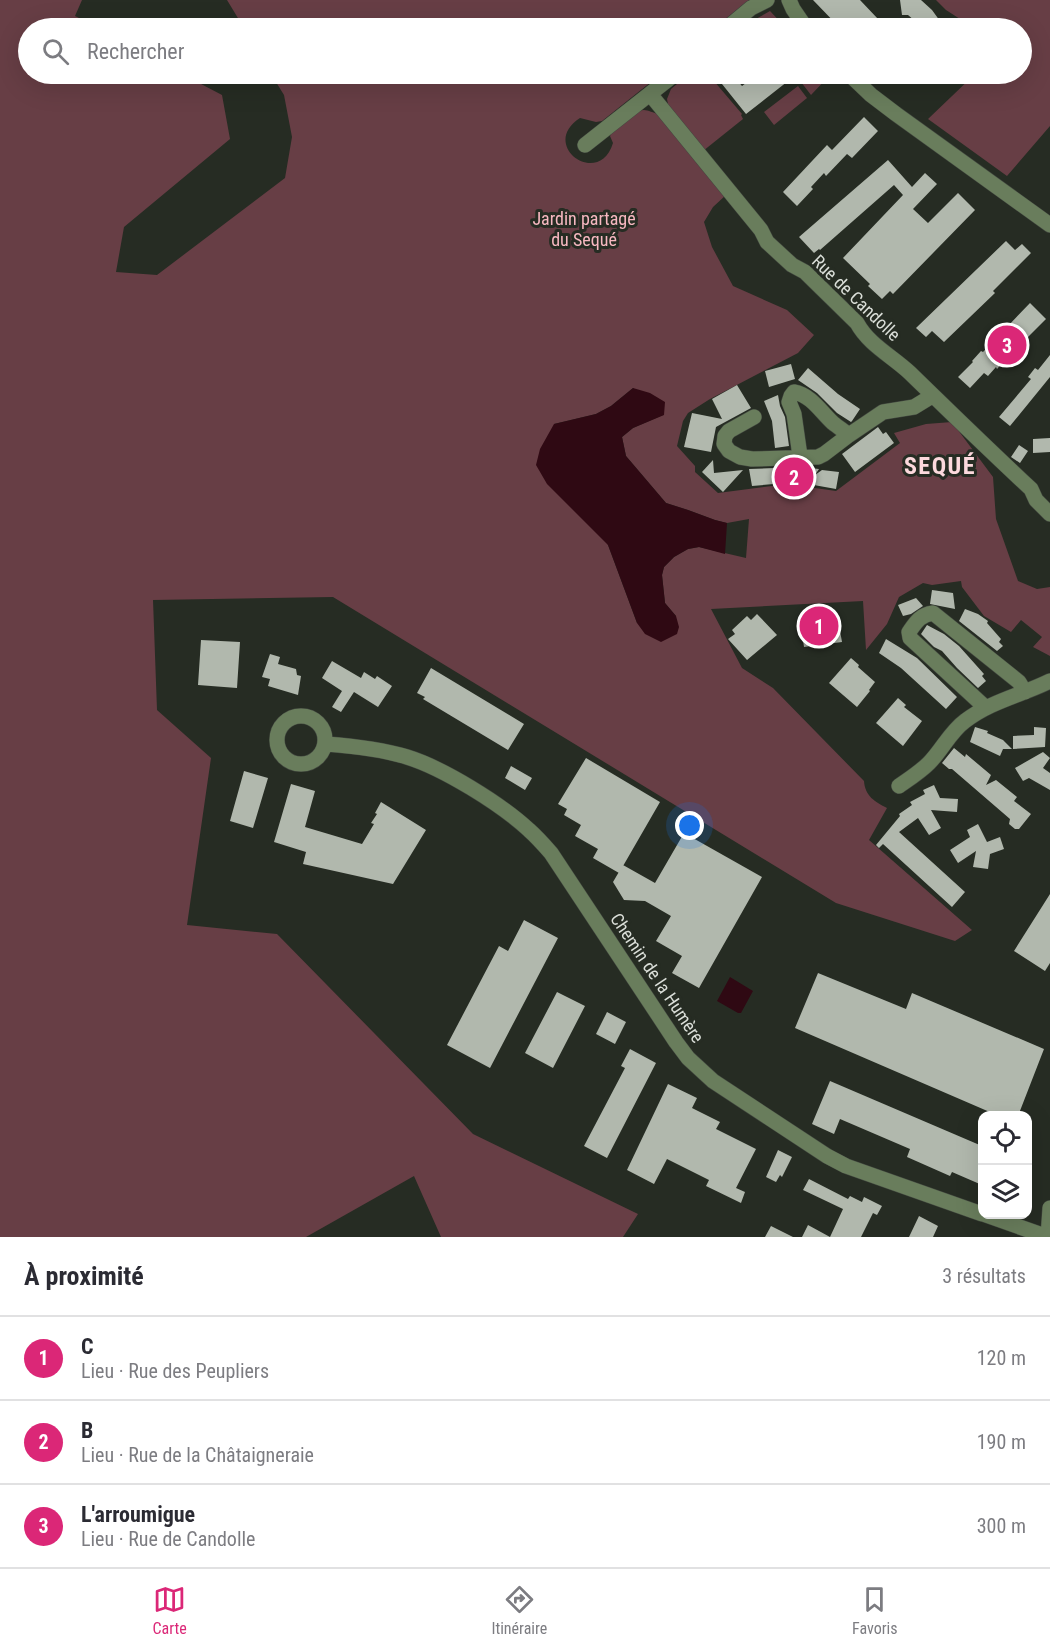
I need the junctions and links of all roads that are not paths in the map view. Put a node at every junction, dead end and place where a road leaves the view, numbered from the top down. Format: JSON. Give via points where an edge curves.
{"nodes":[{"id":1,"x":767,"y":0,"type":"edge"},
{"id":2,"x":789,"y":0,"type":"edge"},
{"id":3,"x":739,"y":18,"type":"edge"},
{"id":4,"x":799,"y":18,"type":"edge"},
{"id":5,"x":662,"y":84,"type":"edge"},
{"id":6,"x":860,"y":84,"type":"edge"},
{"id":7,"x":650,"y":94,"type":"junction"},
{"id":8,"x":585,"y":145,"type":"dead end"},
{"id":9,"x":1050,"y":225,"type":"edge"},
{"id":10,"x":932,"y":396,"type":"junction"},
{"id":11,"x":753,"y":417,"type":"dead end"},
{"id":12,"x":849,"y":435,"type":"junction"},
{"id":13,"x":800,"y":456,"type":"junction"},
{"id":14,"x":1050,"y":514,"type":"edge"},
{"id":15,"x":1050,"y":681,"type":"edge"},
{"id":16,"x":1025,"y":692,"type":"junction"},
{"id":17,"x":986,"y":708,"type":"junction"},
{"id":18,"x":326,"y":744,"type":"dead end"},
{"id":19,"x":899,"y":786,"type":"dead end"},
{"id":20,"x":1050,"y":1208,"type":"edge"},
{"id":21,"x":978,"y":1212,"type":"edge"},
{"id":22,"x":997,"y":1219,"type":"edge"},
{"id":23,"x":1048,"y":1237,"type":"edge"}],
"edges":[{"from":1,"to":3,"type":"street"},
{"from":2,"to":4,"type":"street"},
{"from":5,"to":7,"type":"street"},
{"from":6,"to":9,"type":"street"},
{"from":7,"to":8,"type":"street"},
{"from":7,"to":10,"type":"street","name":"Rue de Candolle","via":[[767,242],[805,272],[869,339]]},
{"from":10,"to":12,"type":"street","via":[[914,407],[883,412]]},
{"from":10,"to":14,"type":"street","name":"Rue de Candolle","via":[[1031,489]]},
{"from":11,"to":13,"type":"street","via":[[725,436],[729,452],[752,459]]},
{"from":12,"to":13,"type":"street","via":[[824,454]]},
{"from":12,"to":13,"type":"street","via":[[811,401],[794,393],[789,402]]},
{"from":15,"to":16,"type":"street"},
{"from":16,"to":17,"type":"street"},
{"from":16,"to":17,"type":"street","via":[[1019,682],[933,613],[925,614],[909,632],[910,638]]},
{"from":17,"to":19,"type":"street","via":[[964,721],[928,764]]},
{"from":18,"to":21,"type":"street","name":"Chemin de la Humère","via":[[371,748],[409,757],[499,807],[551,853],[676,1042],[713,1081],[846,1166]]},
{"from":20,"to":23,"type":"street"},
{"from":22,"to":23,"type":"street","name":"Chemin de la Humère"}]}
